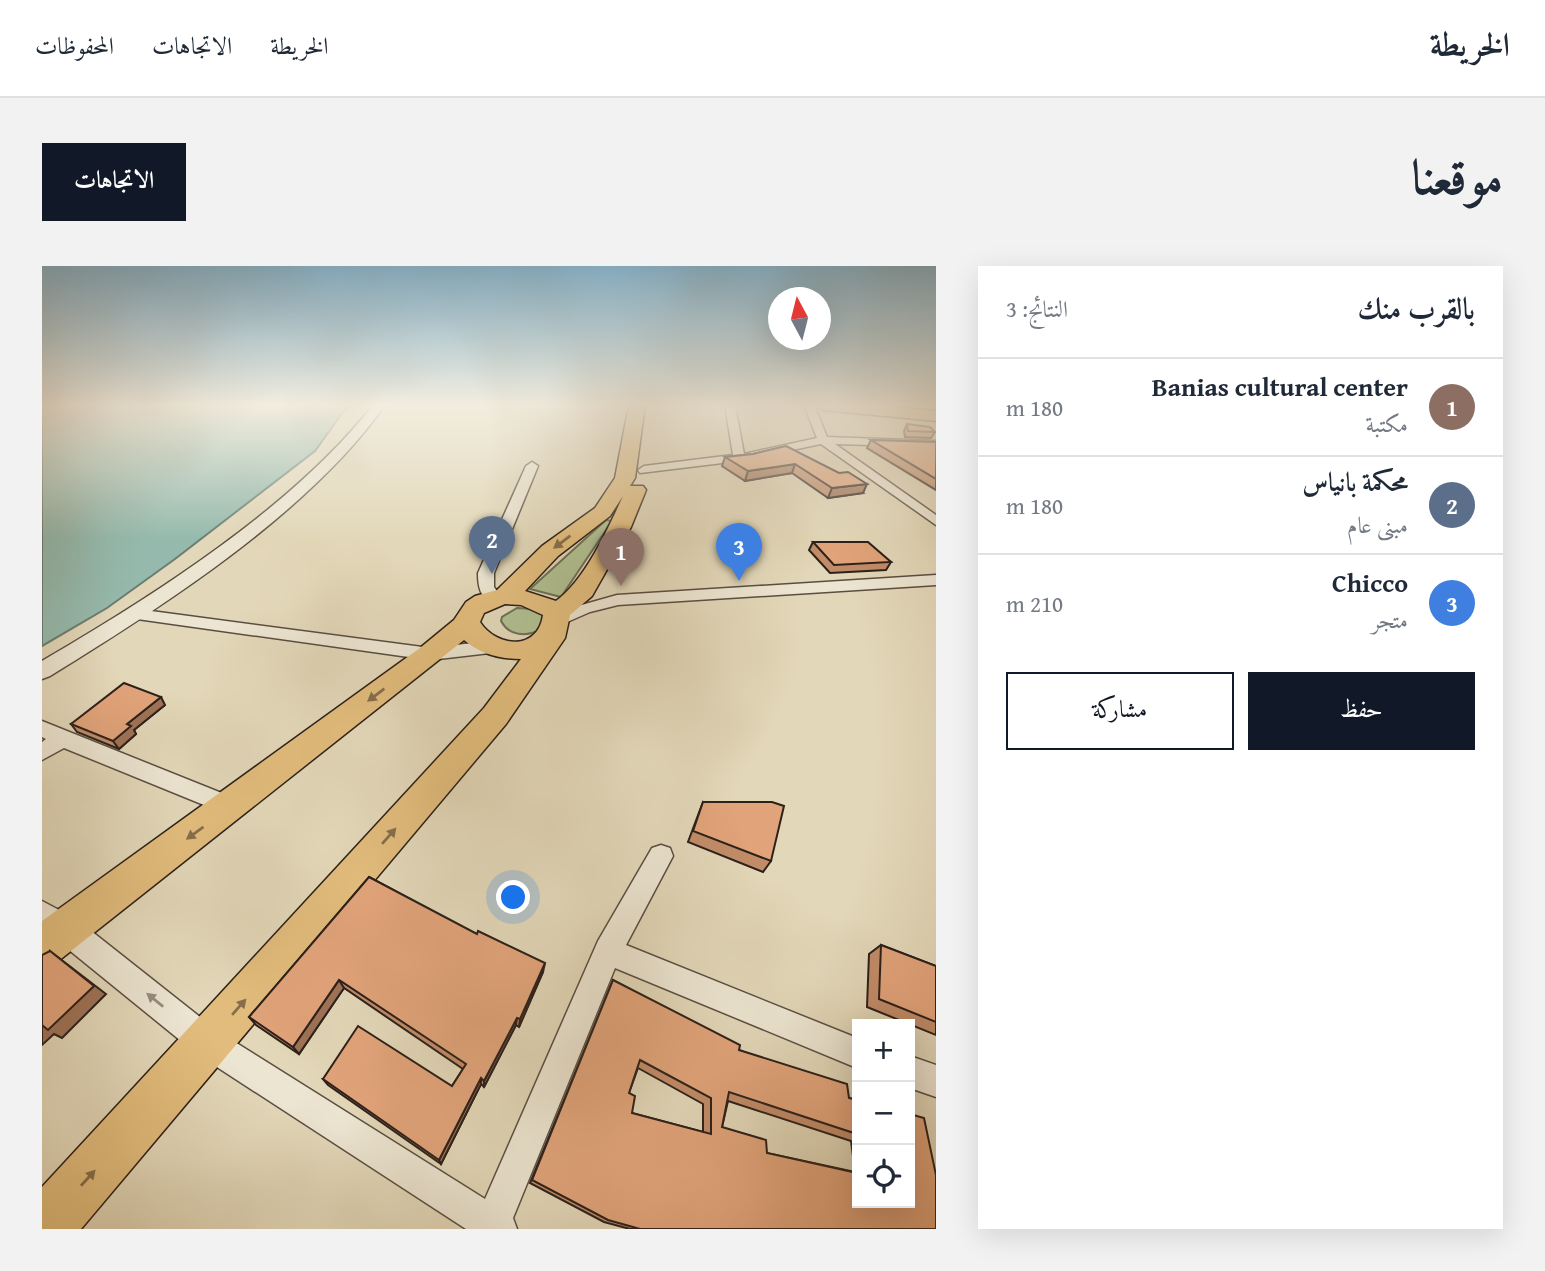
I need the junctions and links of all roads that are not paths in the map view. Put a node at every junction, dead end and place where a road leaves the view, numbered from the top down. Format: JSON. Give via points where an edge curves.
{"nodes":[{"id":1,"x":342,"y":450,"type":"edge"},
{"id":2,"x":630,"y":450,"type":"edge"},
{"id":3,"x":645,"y":450,"type":"edge"},
{"id":4,"x":738,"y":450,"type":"edge"},
{"id":5,"x":777,"y":450,"type":"edge"},
{"id":6,"x":837,"y":450,"type":"edge"},
{"id":7,"x":739,"y":458,"type":"junction"},
{"id":8,"x":532,"y":466,"type":"dead end"},
{"id":9,"x":645,"y":470,"type":"junction"},
{"id":10,"x":614,"y":514,"type":"junction"},
{"id":11,"x":936,"y":521,"type":"edge"},
{"id":12,"x":936,"y":580,"type":"edge"},
{"id":13,"x":500,"y":597,"type":"junction"},
{"id":14,"x":144,"y":609,"type":"junction"},
{"id":15,"x":467,"y":622,"type":"junction"},
{"id":16,"x":555,"y":623,"type":"junction"},
{"id":17,"x":490,"y":648,"type":"junction"},
{"id":18,"x":435,"y":649,"type":"junction"},
{"id":19,"x":42,"y":671,"type":"edge"},
{"id":20,"x":52,"y":734,"type":"edge"},
{"id":21,"x":42,"y":752,"type":"edge"},
{"id":22,"x":231,"y":807,"type":"junction"},
{"id":23,"x":661,"y":856,"type":"dead end"},
{"id":24,"x":50,"y":929,"type":"edge"},
{"id":25,"x":608,"y":951,"type":"junction"},
{"id":26,"x":208,"y":1043,"type":"junction"},
{"id":27,"x":852,"y":1051,"type":"edge"},
{"id":28,"x":915,"y":1074,"type":"edge"},
{"id":29,"x":936,"y":1081,"type":"edge"},
{"id":30,"x":493,"y":1228,"type":"edge"},
{"id":31,"x":43,"y":1229,"type":"edge"}],
"edges":[{"from":1,"to":14,"type":"street","via":[[238,539]]},
{"from":2,"to":10,"type":"main road"},
{"from":3,"to":9,"type":"main road"},
{"from":4,"to":7,"type":"street"},
{"from":5,"to":7,"type":"street"},
{"from":6,"to":11,"type":"street"},
{"from":7,"to":9,"type":"street"},
{"from":8,"to":13,"type":"street","via":[[486,573],[486,588]]},
{"from":9,"to":10,"type":"main road"},
{"from":10,"to":13,"type":"main road","one_way":true,"via":[[550,551]]},
{"from":10,"to":16,"type":"main road","via":[[579,596]]},
{"from":12,"to":16,"type":"street","via":[[617,600]]},
{"from":13,"to":15,"type":"main road","via":[[476,607]]},
{"from":13,"to":16,"type":"main road","via":[[533,599]]},
{"from":14,"to":18,"type":"street"},
{"from":14,"to":19,"type":"street"},
{"from":15,"to":17,"type":"main road","via":[[471,634]]},
{"from":15,"to":18,"type":"main road"},
{"from":16,"to":17,"type":"main road","via":[[525,649]]},
{"from":26,"to":16,"type":"main road","one_way":true,"via":[[495,716]]},
{"from":17,"to":18,"type":"street"},
{"from":18,"to":22,"type":"main road","one_way":true},
{"from":20,"to":21,"type":"street"},
{"from":20,"to":22,"type":"street"},
{"from":22,"to":24,"type":"main road","one_way":true},
{"from":23,"to":25,"type":"street"},
{"from":26,"to":24,"type":"street","one_way":true},
{"from":25,"to":27,"type":"street"},
{"from":25,"to":30,"type":"street"},
{"from":26,"to":30,"type":"street"},
{"from":31,"to":26,"type":"main road","one_way":true},
{"from":28,"to":29,"type":"street"}]}
